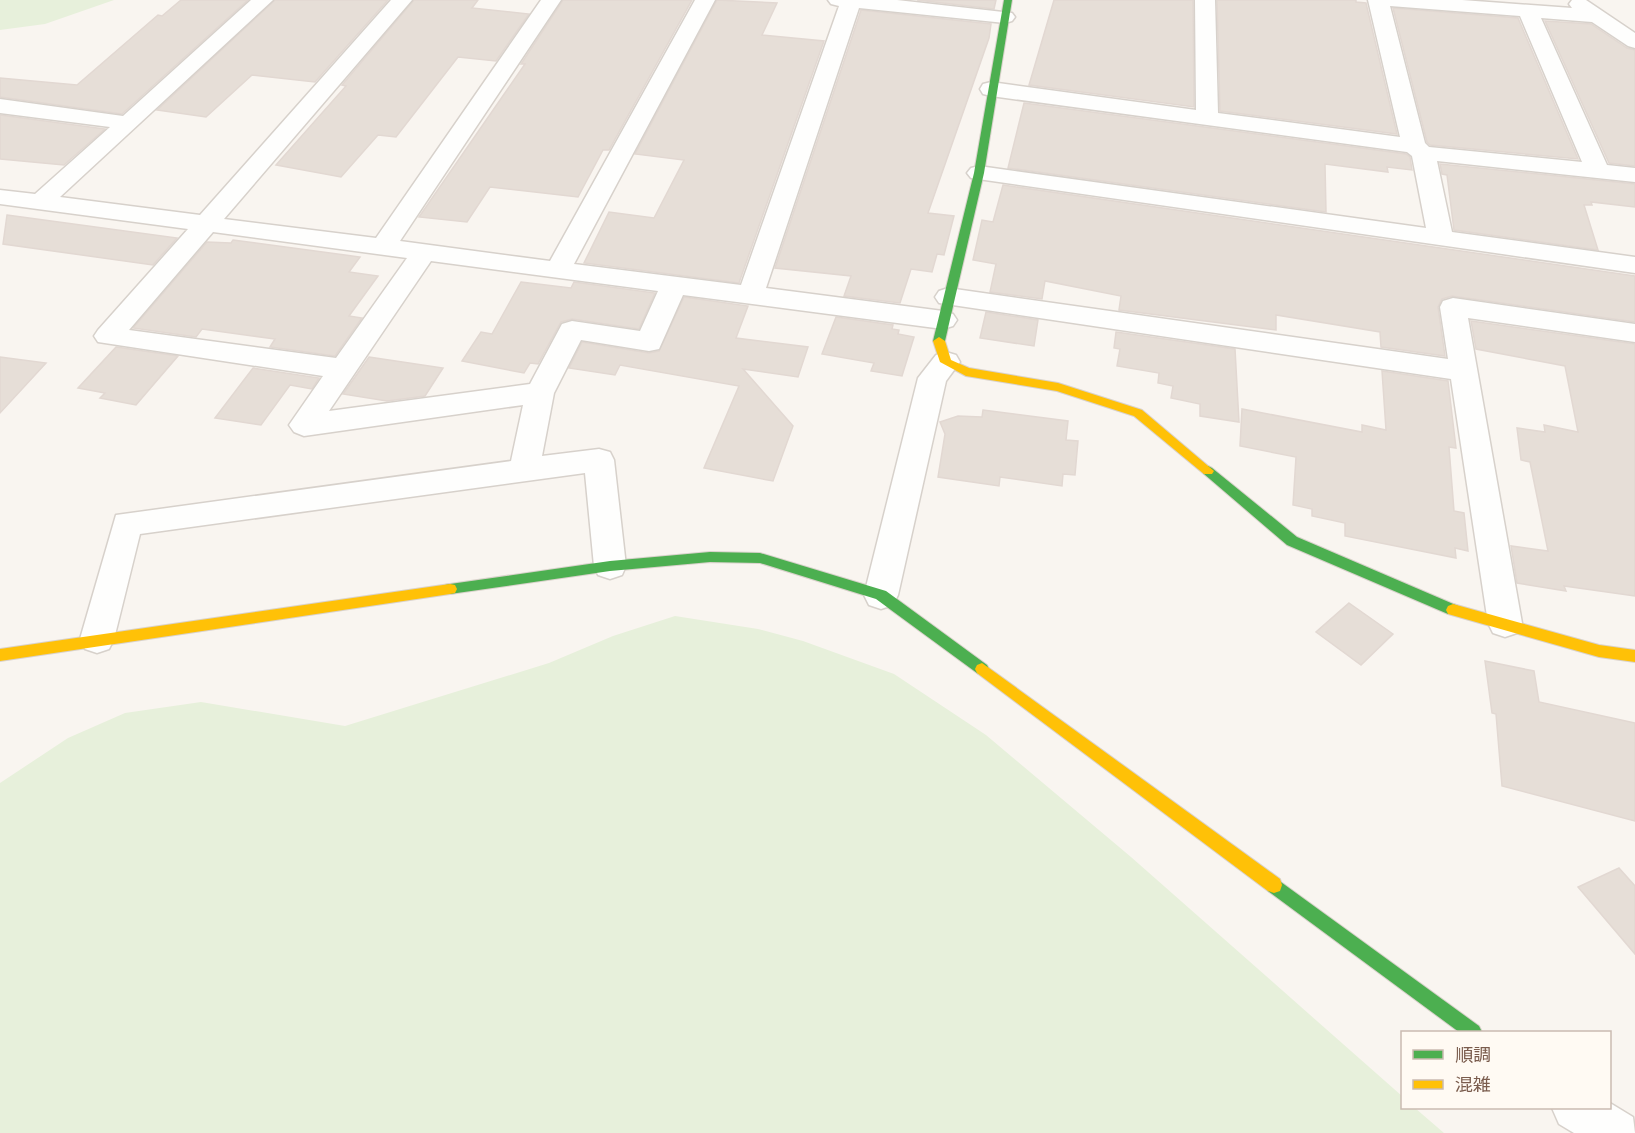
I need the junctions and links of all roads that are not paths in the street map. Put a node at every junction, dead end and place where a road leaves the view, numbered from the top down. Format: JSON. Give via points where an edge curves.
{"nodes":[{"id":1,"x":263,"y":0,"type":"edge"},
{"id":2,"x":402,"y":0,"type":"edge"},
{"id":3,"x":551,"y":0,"type":"edge"},
{"id":4,"x":705,"y":0,"type":"edge"},
{"id":5,"x":1204,"y":0,"type":"edge"},
{"id":6,"x":1380,"y":0,"type":"edge"},
{"id":7,"x":1573,"y":0,"type":"edge"},
{"id":8,"x":845,"y":1,"type":"edge"},
{"id":9,"x":1006,"y":8,"type":"edge"},
{"id":10,"x":1528,"y":11,"type":"junction"},
{"id":11,"x":1596,"y":16,"type":"junction"},
{"id":12,"x":1635,"y":42,"type":"edge"},
{"id":13,"x":991,"y":89,"type":"junction"},
{"id":14,"x":0,"y":106,"type":"edge"},
{"id":15,"x":1208,"y":120,"type":"junction"},
{"id":16,"x":128,"y":123,"type":"junction"},
{"id":17,"x":1419,"y":149,"type":"junction"},
{"id":18,"x":1597,"y":170,"type":"junction"},
{"id":19,"x":979,"y":173,"type":"junction"},
{"id":20,"x":1635,"y":175,"type":"edge"},
{"id":21,"x":0,"y":197,"type":"edge"},
{"id":22,"x":41,"y":202,"type":"junction"},
{"id":23,"x":208,"y":224,"type":"junction"},
{"id":24,"x":1441,"y":238,"type":"junction"},
{"id":25,"x":383,"y":247,"type":"junction"},
{"id":26,"x":424,"y":253,"type":"junction"},
{"id":27,"x":1635,"y":265,"type":"edge"},
{"id":28,"x":558,"y":270,"type":"junction"},
{"id":29,"x":674,"y":285,"type":"junction"},
{"id":30,"x":751,"y":295,"type":"junction"},
{"id":31,"x":945,"y":309,"type":"junction"},
{"id":32,"x":1635,"y":333,"type":"edge"},
{"id":33,"x":946,"y":362,"type":"junction"},
{"id":34,"x":343,"y":369,"type":"junction"},
{"id":35,"x":1463,"y":370,"type":"junction"},
{"id":36,"x":540,"y":393,"type":"junction"},
{"id":37,"x":524,"y":470,"type":"junction"},
{"id":38,"x":610,"y":567,"type":"junction"},
{"id":39,"x":881,"y":594,"type":"junction"},
{"id":40,"x":1505,"y":623,"type":"junction"},
{"id":41,"x":97,"y":639,"type":"junction"},
{"id":42,"x":0,"y":655,"type":"edge"},
{"id":43,"x":1635,"y":656,"type":"edge"},
{"id":44,"x":1472,"y":1031,"type":"edge"},
{"id":45,"x":1578,"y":1109,"type":"edge"},
{"id":46,"x":1617,"y":1133,"type":"edge"}],
"edges":[{"from":1,"to":16,"type":"street"},
{"from":2,"to":23,"type":"street"},
{"from":3,"to":25,"type":"street"},
{"from":4,"to":28,"type":"street"},
{"from":5,"to":15,"type":"street"},
{"from":6,"to":10,"type":"street"},
{"from":6,"to":17,"type":"street"},
{"from":7,"to":11,"type":"street"},
{"from":8,"to":9,"type":"street"},
{"from":8,"to":30,"type":"street"},
{"from":9,"to":13,"type":"street"},
{"from":10,"to":11,"type":"street"},
{"from":10,"to":18,"type":"street"},
{"from":11,"to":12,"type":"street"},
{"from":13,"to":15,"type":"street"},
{"from":13,"to":19,"type":"street"},
{"from":14,"to":16,"type":"street"},
{"from":15,"to":17,"type":"street"},
{"from":16,"to":22,"type":"street"},
{"from":17,"to":18,"type":"street"},
{"from":17,"to":24,"type":"street"},
{"from":18,"to":20,"type":"street"},
{"from":19,"to":24,"type":"street"},
{"from":19,"to":31,"type":"street"},
{"from":21,"to":22,"type":"street"},
{"from":22,"to":23,"type":"street"},
{"from":23,"to":25,"type":"street"},
{"from":23,"to":34,"type":"street","via":[[108,336]]},
{"from":24,"to":27,"type":"street"},
{"from":25,"to":26,"type":"street"},
{"from":26,"to":28,"type":"street"},
{"from":26,"to":34,"type":"street"},
{"from":28,"to":29,"type":"street"},
{"from":29,"to":30,"type":"street"},
{"from":29,"to":36,"type":"street","via":[[650,342],[572,330]]},
{"from":30,"to":31,"type":"street"},
{"from":31,"to":33,"type":"street","via":[[938,343]]},
{"from":31,"to":35,"type":"street"},
{"from":32,"to":35,"type":"street","via":[[1453,307]]},
{"from":33,"to":39,"type":"street","via":[[932,378]]},
{"from":33,"to":40,"type":"street","via":[[966,372],[1058,387],[1138,412],[1292,541],[1444,608]]},
{"from":34,"to":36,"type":"street","via":[[304,425]]},
{"from":35,"to":40,"type":"street"},
{"from":36,"to":37,"type":"street"},
{"from":37,"to":38,"type":"street","via":[[599,460]]},
{"from":37,"to":41,"type":"street","via":[[127,524]]},
{"from":38,"to":39,"type":"street","via":[[710,557],[760,558]]},
{"from":38,"to":41,"type":"street"},
{"from":39,"to":44,"type":"street"},
{"from":40,"to":43,"type":"street","via":[[1599,651]]},
{"from":41,"to":42,"type":"street"},
{"from":45,"to":46,"type":"street"}]}
